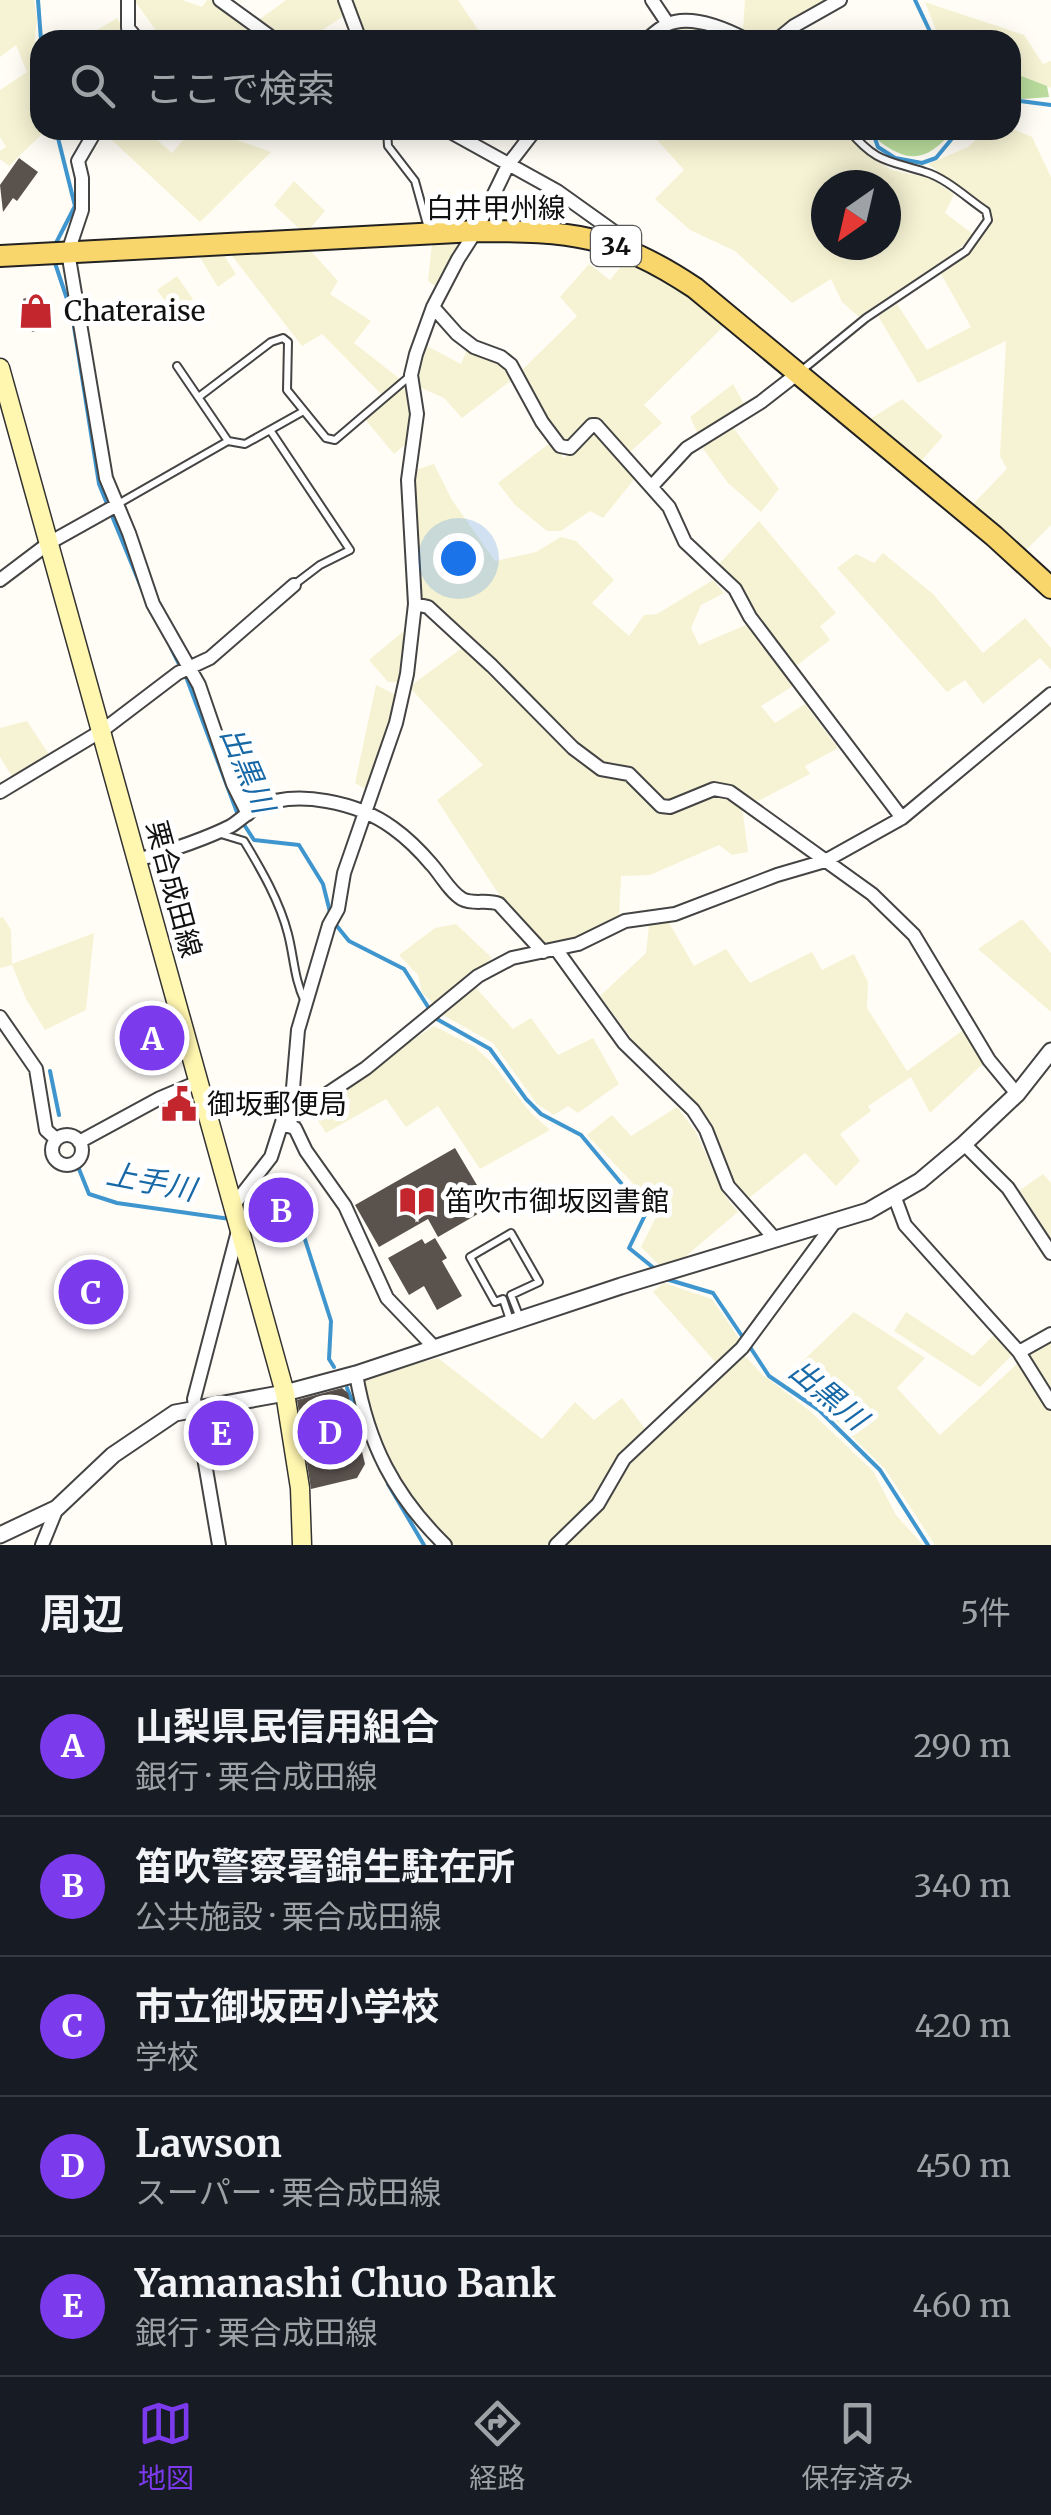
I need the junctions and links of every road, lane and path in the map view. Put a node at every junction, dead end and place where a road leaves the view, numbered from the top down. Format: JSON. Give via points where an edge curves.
{"nodes":[{"id":1,"x":128,"y":0,"type":"edge"},
{"id":2,"x":220,"y":0,"type":"edge"},
{"id":3,"x":344,"y":0,"type":"edge"},
{"id":4,"x":652,"y":0,"type":"edge"},
{"id":5,"x":840,"y":0,"type":"edge"},
{"id":6,"x":668,"y":24,"type":"junction"},
{"id":7,"x":130,"y":30,"type":"edge"},
{"id":8,"x":261,"y":30,"type":"edge"},
{"id":9,"x":356,"y":30,"type":"edge"},
{"id":10,"x":660,"y":30,"type":"edge"},
{"id":11,"x":724,"y":30,"type":"edge"},
{"id":12,"x":789,"y":30,"type":"edge"},
{"id":13,"x":90,"y":140,"type":"edge"},
{"id":14,"x":388,"y":140,"type":"edge"},
{"id":15,"x":464,"y":140,"type":"edge"},
{"id":16,"x":527,"y":140,"type":"edge"},
{"id":17,"x":859,"y":140,"type":"edge"},
{"id":18,"x":508,"y":165,"type":"junction"},
{"id":19,"x":476,"y":230,"type":"junction"},
{"id":20,"x":429,"y":234,"type":"junction"},
{"id":21,"x":59,"y":252,"type":"junction"},
{"id":22,"x":631,"y":252,"type":"junction"},
{"id":23,"x":0,"y":256,"type":"edge"},
{"id":24,"x":433,"y":307,"type":"junction"},
{"id":25,"x":177,"y":366,"type":"dead end"},
{"id":26,"x":0,"y":368,"type":"edge"},
{"id":27,"x":797,"y":374,"type":"junction"},
{"id":28,"x":411,"y":375,"type":"junction"},
{"id":29,"x":200,"y":396,"type":"junction"},
{"id":30,"x":5,"y":403,"type":"edge"},
{"id":31,"x":302,"y":412,"type":"junction"},
{"id":32,"x":270,"y":430,"type":"junction"},
{"id":33,"x":228,"y":441,"type":"junction"},
{"id":34,"x":652,"y":486,"type":"junction"},
{"id":35,"x":117,"y":505,"type":"junction"},
{"id":36,"x":49,"y":543,"type":"junction"},
{"id":37,"x":0,"y":580,"type":"edge"},
{"id":38,"x":294,"y":586,"type":"joint"},
{"id":39,"x":1051,"y":588,"type":"edge"},
{"id":40,"x":415,"y":604,"type":"junction"},
{"id":41,"x":183,"y":670,"type":"junction"},
{"id":42,"x":1051,"y":694,"type":"edge"},
{"id":43,"x":103,"y":730,"type":"junction"},
{"id":44,"x":0,"y":792,"type":"edge"},
{"id":45,"x":366,"y":810,"type":"junction"},
{"id":46,"x":248,"y":814,"type":"junction"},
{"id":47,"x":902,"y":818,"type":"junction"},
{"id":48,"x":214,"y":833,"type":"junction"},
{"id":49,"x":138,"y":860,"type":"junction"},
{"id":50,"x":825,"y":861,"type":"junction"},
{"id":51,"x":549,"y":950,"type":"junction"},
{"id":52,"x":306,"y":1003,"type":"junction"},
{"id":53,"x":0,"y":1017,"type":"edge"},
{"id":54,"x":1050,"y":1056,"type":"edge"},
{"id":55,"x":198,"y":1082,"type":"junction"},
{"id":56,"x":1017,"y":1094,"type":"junction"},
{"id":57,"x":282,"y":1124,"type":"junction"},
{"id":58,"x":56,"y":1140,"type":"junction"},
{"id":59,"x":79,"y":1142,"type":"junction"},
{"id":60,"x":964,"y":1144,"type":"junction"},
{"id":61,"x":894,"y":1198,"type":"junction"},
{"id":62,"x":233,"y":1206,"type":"junction"},
{"id":63,"x":834,"y":1223,"type":"junction"},
{"id":64,"x":239,"y":1228,"type":"junction"},
{"id":65,"x":776,"y":1240,"type":"junction"},
{"id":66,"x":1051,"y":1253,"type":"edge"},
{"id":67,"x":516,"y":1319,"type":"junction"},
{"id":68,"x":1051,"y":1334,"type":"edge"},
{"id":69,"x":434,"y":1346,"type":"junction"},
{"id":70,"x":1019,"y":1352,"type":"junction"},
{"id":71,"x":356,"y":1374,"type":"junction"},
{"id":72,"x":286,"y":1393,"type":"junction"},
{"id":73,"x":1051,"y":1404,"type":"edge"},
{"id":74,"x":194,"y":1408,"type":"junction"},
{"id":75,"x":58,"y":1508,"type":"junction"},
{"id":76,"x":2,"y":1530,"type":"edge"},
{"id":77,"x":42,"y":1545,"type":"edge"},
{"id":78,"x":220,"y":1545,"type":"edge"},
{"id":79,"x":302,"y":1545,"type":"edge"},
{"id":80,"x":445,"y":1545,"type":"edge"},
{"id":81,"x":556,"y":1545,"type":"edge"}],
"edges":[{"from":1,"to":7,"type":"street"},
{"from":2,"to":8,"type":"street"},
{"from":3,"to":9,"type":"street"},
{"from":4,"to":6,"type":"street"},
{"from":5,"to":12,"type":"street"},
{"from":6,"to":10,"type":"street"},
{"from":6,"to":11,"type":"street"},
{"from":13,"to":21,"type":"street","via":[[78,161],[82,210]]},
{"from":14,"to":20,"type":"lane","via":[[415,181]]},
{"from":15,"to":18,"type":"street"},
{"from":16,"to":18,"type":"street"},
{"from":17,"to":27,"type":"lane","via":[[878,158],[927,172],[986,211],[988,220],[966,251]]},
{"from":18,"to":19,"type":"street"},
{"from":18,"to":22,"type":"street","via":[[579,206]]},
{"from":19,"to":20,"type":"main road","name":"白井甲州線","number":"34"},
{"from":19,"to":22,"type":"main road","name":"白井甲州線","number":"34","via":[[568,233]]},
{"from":19,"to":24,"type":"street"},
{"from":20,"to":21,"type":"main road","name":"白井甲州線","number":"34"},
{"from":21,"to":23,"type":"main road","name":"白井甲州線","number":"34"},
{"from":21,"to":35,"type":"street"},
{"from":22,"to":27,"type":"main road","name":"白井甲州線","number":"34","via":[[695,288]]},
{"from":24,"to":28,"type":"street"},
{"from":24,"to":34,"type":"street","via":[[474,347],[512,366],[560,446],[570,448],[596,425]]},
{"from":25,"to":29,"type":"lane"},
{"from":26,"to":30,"type":"main road","name":"栗合成田線"},
{"from":27,"to":34,"type":"street","via":[[687,448]]},
{"from":27,"to":39,"type":"main road","name":"白井甲州線","number":"34"},
{"from":28,"to":31,"type":"lane","via":[[335,440]]},
{"from":28,"to":40,"type":"street","via":[[417,414],[408,480]]},
{"from":29,"to":31,"type":"lane","via":[[283,338],[290,350],[287,390]]},
{"from":29,"to":33,"type":"lane"},
{"from":30,"to":36,"type":"main road","name":"栗合成田線"},
{"from":31,"to":32,"type":"lane"},
{"from":32,"to":33,"type":"lane","via":[[245,444]]},
{"from":32,"to":38,"type":"lane","via":[[350,550]]},
{"from":33,"to":35,"type":"lane"},
{"from":34,"to":47,"type":"street","via":[[686,542],[735,589]]},
{"from":35,"to":36,"type":"street"},
{"from":35,"to":41,"type":"street"},
{"from":36,"to":37,"type":"street"},
{"from":36,"to":43,"type":"main road","name":"栗合成田線"},
{"from":38,"to":41,"type":"street","via":[[210,658]]},
{"from":40,"to":45,"type":"street","via":[[396,723]]},
{"from":40,"to":50,"type":"street","via":[[428,608],[601,770],[629,774],[670,808],[714,789],[730,792]]},
{"from":41,"to":43,"type":"street"},
{"from":41,"to":46,"type":"street","via":[[199,685]]},
{"from":42,"to":47,"type":"street"},
{"from":43,"to":44,"type":"street"},
{"from":43,"to":49,"type":"main road","name":"栗合成田線"},
{"from":45,"to":46,"type":"street","via":[[283,800]]},
{"from":45,"to":51,"type":"street","via":[[397,830],[457,896],[499,904]]},
{"from":45,"to":52,"type":"street"},
{"from":46,"to":48,"type":"street"},
{"from":47,"to":50,"type":"street"},
{"from":48,"to":49,"type":"street"},
{"from":48,"to":52,"type":"lane","via":[[244,842],[253,857],[288,932]]},
{"from":49,"to":55,"type":"main road","name":"栗合成田線"},
{"from":50,"to":51,"type":"street"},
{"from":50,"to":56,"type":"street","via":[[914,935]]},
{"from":51,"to":57,"type":"street","via":[[478,976],[366,1068]]},
{"from":51,"to":65,"type":"street","via":[[624,1043],[693,1110],[728,1186]]},
{"from":52,"to":57,"type":"street"},
{"from":53,"to":58,"type":"street","via":[[36,1069],[46,1130]]},
{"from":54,"to":56,"type":"street"},
{"from":55,"to":59,"type":"street"},
{"from":55,"to":62,"type":"main road","name":"栗合成田線"},
{"from":56,"to":60,"type":"street"},
{"from":57,"to":62,"type":"street","via":[[271,1158]]},
{"from":57,"to":69,"type":"street","via":[[295,1128],[335,1190],[387,1298]]},
{"from":58,"to":59,"type":"street","via":[[68,1135]]},
{"from":58,"to":59,"type":"street","via":[[54,1158],[68,1165],[80,1157]]},
{"from":60,"to":61,"type":"street"},
{"from":60,"to":66,"type":"street","via":[[1008,1188]]},
{"from":61,"to":63,"type":"street"},
{"from":61,"to":70,"type":"street","via":[[905,1226]]},
{"from":62,"to":64,"type":"main road","name":"栗合成田線"},
{"from":63,"to":65,"type":"street"},
{"from":63,"to":81,"type":"street","via":[[746,1342],[624,1459],[598,1504]]},
{"from":64,"to":72,"type":"main road","name":"栗合成田線"},
{"from":64,"to":74,"type":"street"},
{"from":65,"to":67,"type":"street"},
{"from":67,"to":67,"type":"lane","via":[[503,1299],[495,1302],[470,1257],[511,1233],[539,1282],[511,1295]]},
{"from":67,"to":69,"type":"street"},
{"from":68,"to":70,"type":"street"},
{"from":69,"to":71,"type":"street"},
{"from":70,"to":73,"type":"street"},
{"from":71,"to":72,"type":"street"},
{"from":71,"to":80,"type":"street","via":[[383,1464]]},
{"from":72,"to":74,"type":"street"},
{"from":72,"to":79,"type":"main road","name":"栗合成田線"},
{"from":74,"to":75,"type":"street","via":[[145,1430]]},
{"from":74,"to":78,"type":"street"},
{"from":75,"to":76,"type":"street"},
{"from":75,"to":77,"type":"street"}]}
